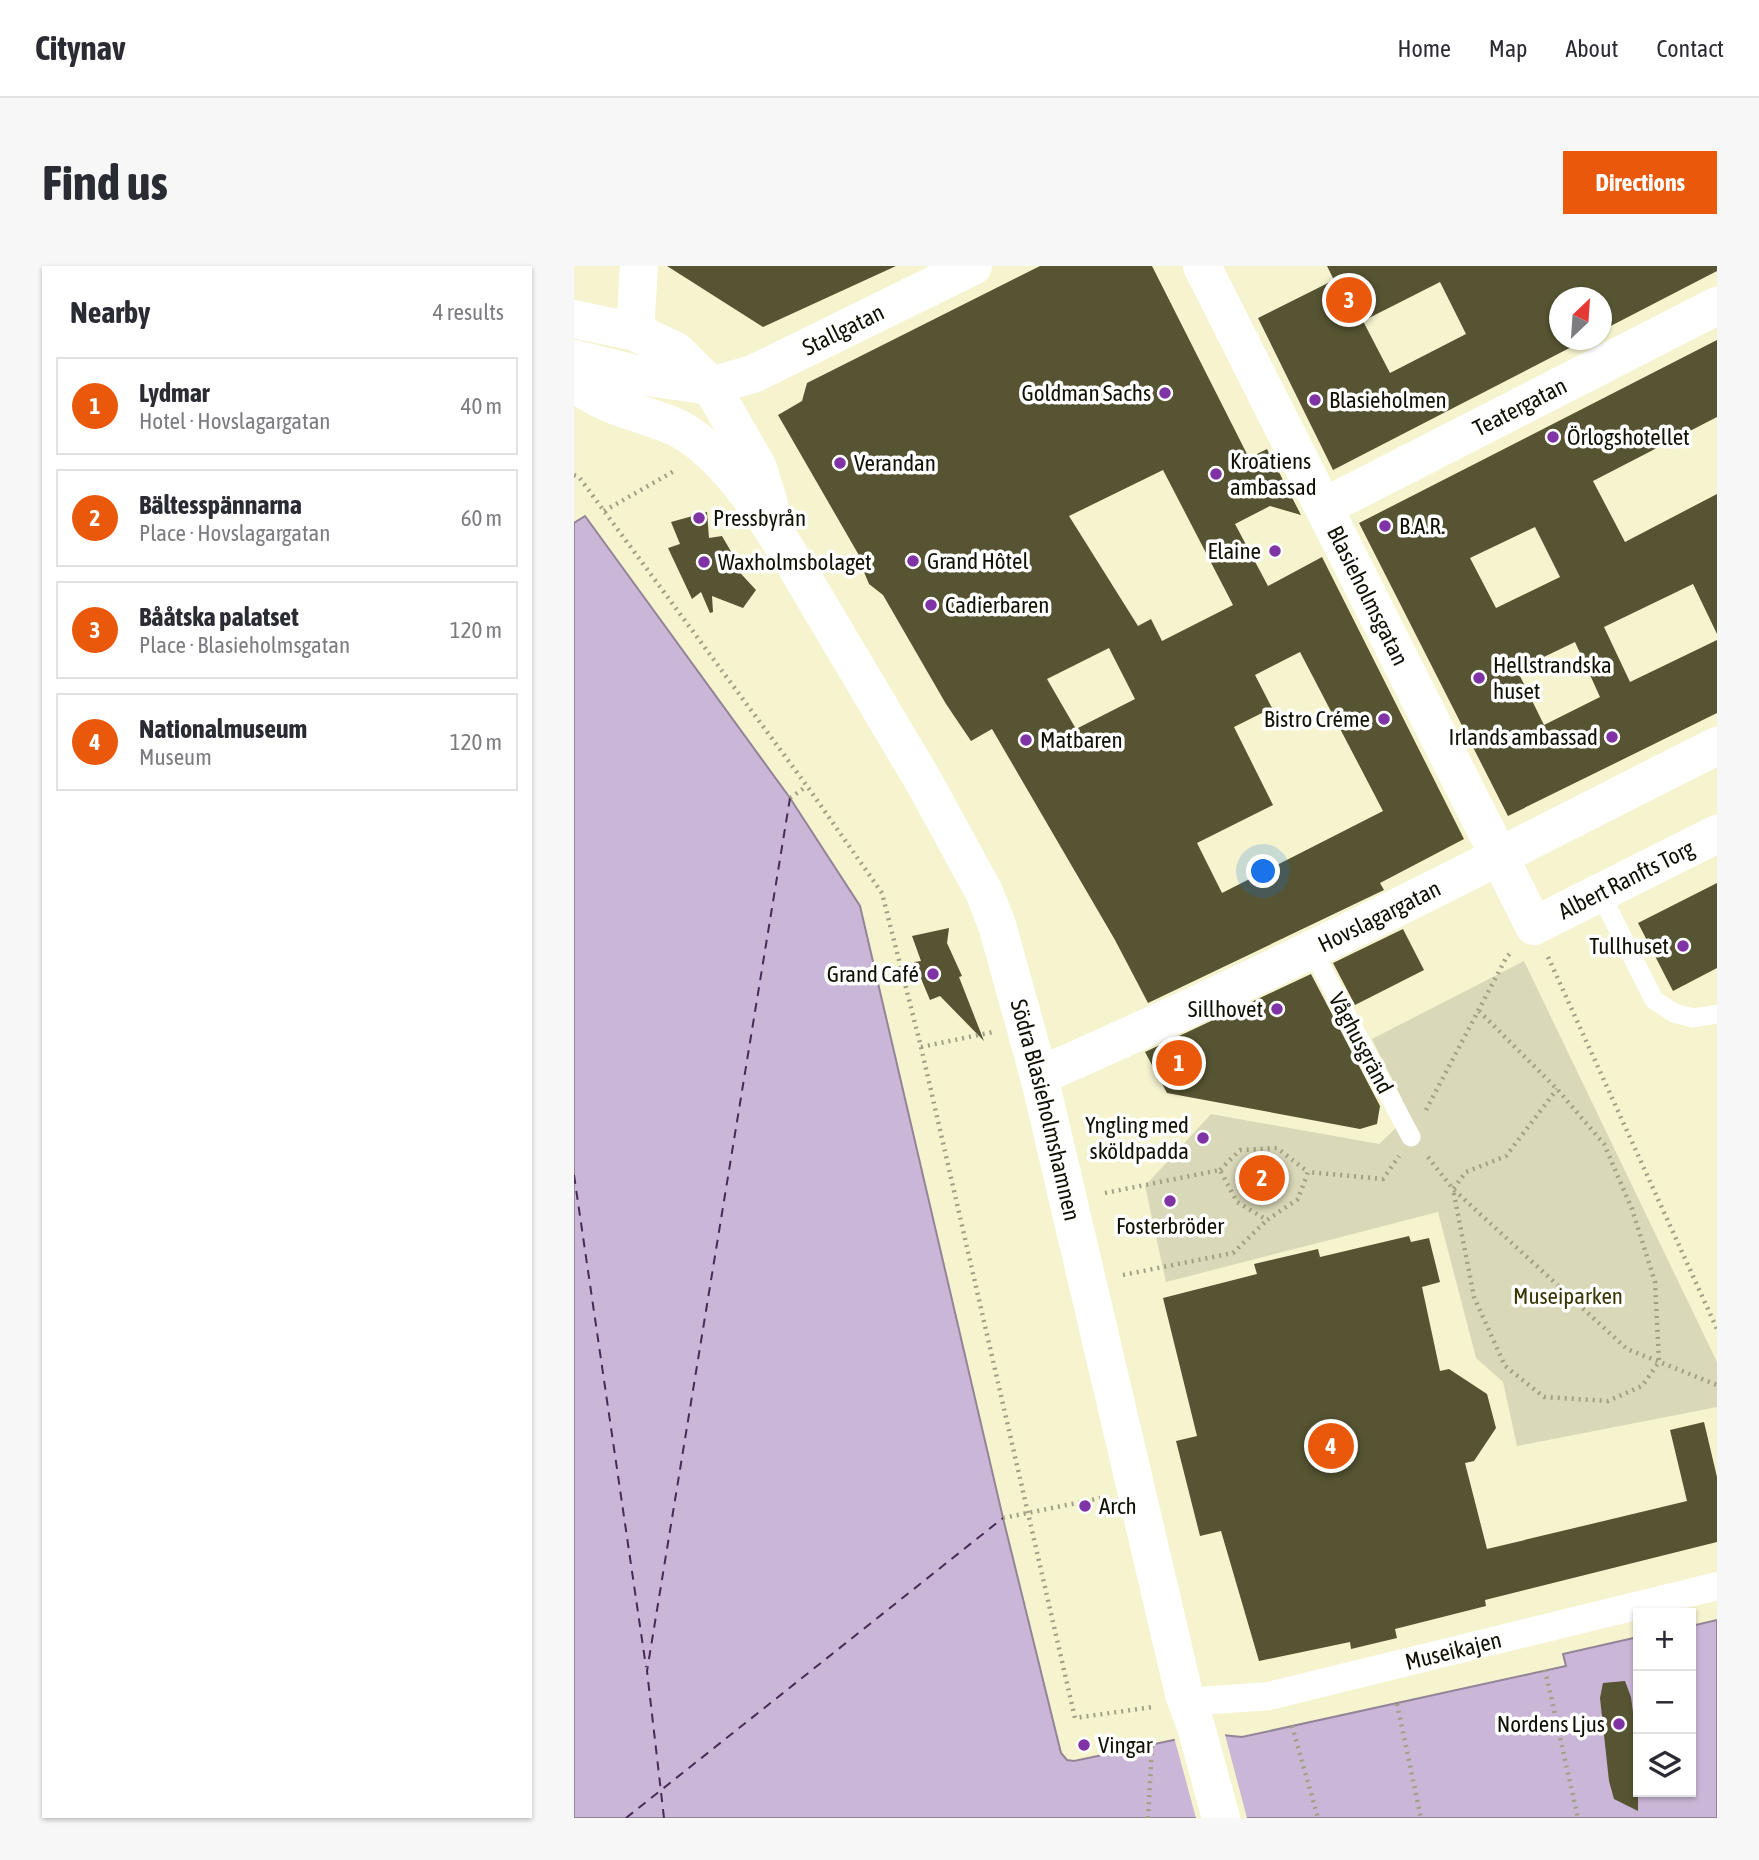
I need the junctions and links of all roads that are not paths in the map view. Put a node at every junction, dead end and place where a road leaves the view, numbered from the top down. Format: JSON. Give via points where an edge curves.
{"nodes":[{"id":1,"x":639,"y":266,"type":"edge"},
{"id":2,"x":973,"y":266,"type":"edge"},
{"id":3,"x":1202,"y":266,"type":"edge"},
{"id":4,"x":1717,"y":306,"type":"edge"},
{"id":5,"x":574,"y":319,"type":"edge"},
{"id":6,"x":635,"y":332,"type":"junction"},
{"id":7,"x":574,"y":359,"type":"edge"},
{"id":8,"x":574,"y":382,"type":"edge"},
{"id":9,"x":711,"y":386,"type":"junction"},
{"id":10,"x":1324,"y":507,"type":"junction"},
{"id":11,"x":780,"y":539,"type":"junction"},
{"id":12,"x":1717,"y":746,"type":"edge"},
{"id":13,"x":1717,"y":834,"type":"edge"},
{"id":14,"x":1500,"y":856,"type":"junction"},
{"id":15,"x":1601,"y":893,"type":"junction"},
{"id":16,"x":1534,"y":926,"type":"joint"},
{"id":17,"x":1311,"y":948,"type":"junction"},
{"id":18,"x":1717,"y":1014,"type":"edge"},
{"id":19,"x":1039,"y":1076,"type":"junction"},
{"id":20,"x":1411,"y":1138,"type":"road end"},
{"id":21,"x":1717,"y":1586,"type":"edge"},
{"id":22,"x":1178,"y":1712,"type":"junction"},
{"id":23,"x":1221,"y":1818,"type":"edge"}],
"edges":[{"from":1,"to":6,"type":"street"},
{"from":2,"to":9,"type":"street","name":"Stallgatan","via":[[753,374]]},
{"from":3,"to":10,"type":"street","name":"Blasieholmsgatan"},
{"from":4,"to":10,"type":"street","name":"Teatergatan"},
{"from":5,"to":6,"type":"street","name":"Södra Blasieholmshamnen"},
{"from":6,"to":9,"type":"street","name":"Södra Blasieholmshamnen","via":[[676,351]]},
{"from":7,"to":9,"type":"street"},
{"from":8,"to":11,"type":"street","name":"Södra Blasieholmshamnen","via":[[584,391],[671,425],[696,440],[730,472]]},
{"from":9,"to":11,"type":"street","name":"Södra Blasieholmshamnen","via":[[758,468]]},
{"from":10,"to":14,"type":"street","name":"Blasieholmsgatan"},
{"from":11,"to":19,"type":"street","name":"Södra Blasieholmshamnen","via":[[984,892],[1007,956]]},
{"from":12,"to":14,"type":"street","name":"Hovslagargatan"},
{"from":13,"to":15,"type":"street","name":"Albert Ranfts Torg"},
{"from":14,"to":16,"type":"street","name":"Blasieholmsgatan"},
{"from":14,"to":17,"type":"street","name":"Hovslagargatan"},
{"from":15,"to":16,"type":"street","name":"Albert Ranfts Torg"},
{"from":15,"to":18,"type":"lane","via":[[1654,1000],[1693,1018]]},
{"from":17,"to":19,"type":"street","name":"Hovslagargatan"},
{"from":17,"to":20,"type":"lane","name":"Våghusgränd"},
{"from":19,"to":22,"type":"street","name":"Södra Blasieholmshamnen","via":[[1136,1491]]},
{"from":21,"to":22,"type":"street","name":"Museikajen","via":[[1269,1696]]},
{"from":22,"to":23,"type":"street","name":"Södra Blasieholmshamnen"}]}
